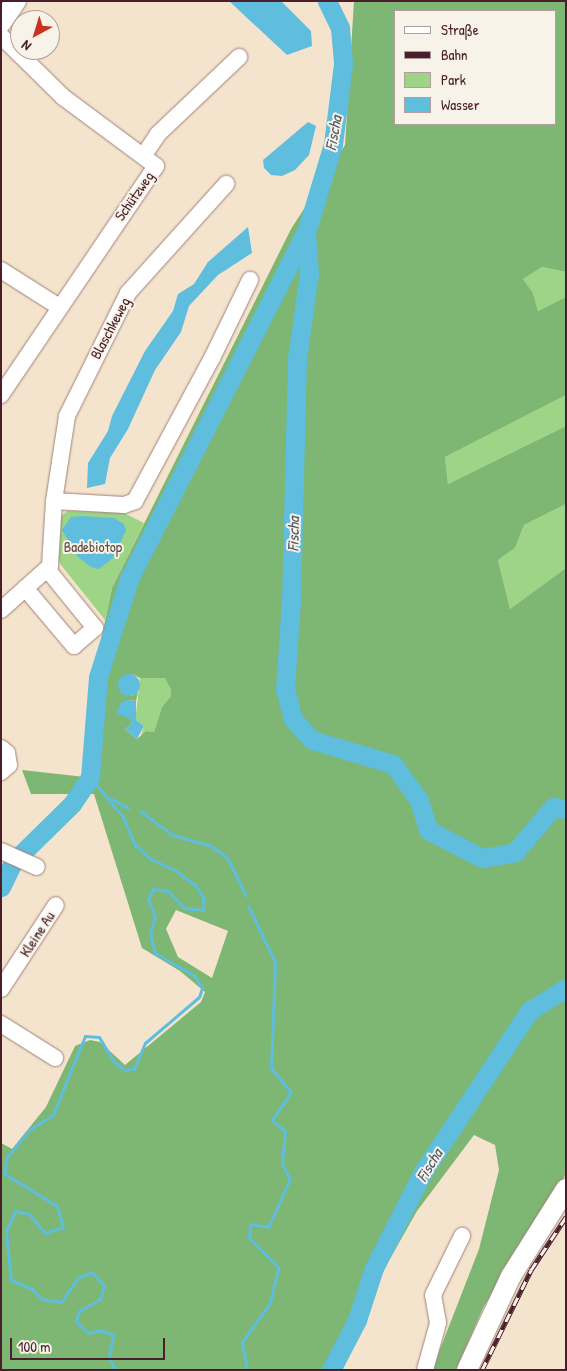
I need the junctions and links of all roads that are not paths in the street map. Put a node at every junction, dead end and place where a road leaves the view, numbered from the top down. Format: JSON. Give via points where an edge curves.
{"nodes":[{"id":1,"x":16,"y":1,"type":"edge"},
{"id":2,"x":1,"y":23,"type":"edge"},
{"id":3,"x":1,"y":36,"type":"edge"},
{"id":4,"x":239,"y":57,"type":"dead end"},
{"id":5,"x":144,"y":155,"type":"junction"},
{"id":6,"x":226,"y":184,"type":"dead end"},
{"id":7,"x":1,"y":270,"type":"edge"},
{"id":8,"x":250,"y":280,"type":"dead end"},
{"id":9,"x":59,"y":307,"type":"junction"},
{"id":10,"x":1,"y":396,"type":"edge"},
{"id":11,"x":54,"y":498,"type":"junction"},
{"id":12,"x":47,"y":569,"type":"junction"},
{"id":13,"x":25,"y":588,"type":"junction"},
{"id":14,"x":1,"y":610,"type":"edge"},
{"id":15,"x":1,"y":748,"type":"edge"},
{"id":16,"x":1,"y":772,"type":"edge"},
{"id":17,"x":10,"y":855,"type":"edge"},
{"id":18,"x":37,"y":867,"type":"dead end"},
{"id":19,"x":56,"y":905,"type":"dead end"},
{"id":20,"x":1,"y":989,"type":"edge"},
{"id":21,"x":1,"y":1024,"type":"edge"},
{"id":22,"x":55,"y":1058,"type":"dead end"},
{"id":23,"x":566,"y":1189,"type":"edge"},
{"id":24,"x":462,"y":1236,"type":"dead end"},
{"id":25,"x":425,"y":1370,"type":"edge"},
{"id":26,"x":467,"y":1370,"type":"edge"}],
"edges":[{"from":1,"to":2,"type":"main road"},
{"from":3,"to":5,"type":"street","name":"Schützweg","via":[[63,97]]},
{"from":4,"to":5,"type":"street","via":[[158,134]]},
{"from":5,"to":9,"type":"street","name":"Schützweg","via":[[156,166]]},
{"from":6,"to":11,"type":"street","name":"Blaschkeweg","via":[[128,292],[67,416]]},
{"from":7,"to":9,"type":"street"},
{"from":8,"to":11,"type":"street","via":[[135,501],[124,505]]},
{"from":9,"to":10,"type":"street","name":"Schützweg"},
{"from":11,"to":12,"type":"street","name":"Blaschkeweg","via":[[50,566]]},
{"from":12,"to":13,"type":"street"},
{"from":12,"to":13,"type":"street","via":[[95,628],[74,646]]},
{"from":13,"to":14,"type":"street"},
{"from":15,"to":16,"type":"street","via":[[7,753],[9,765]]},
{"from":17,"to":18,"type":"street"},
{"from":19,"to":20,"type":"street","name":"Kleine Au"},
{"from":21,"to":22,"type":"street"},
{"from":23,"to":26,"type":"main road","via":[[507,1284]]},
{"from":24,"to":25,"type":"street","via":[[433,1295],[438,1323]]}]}
